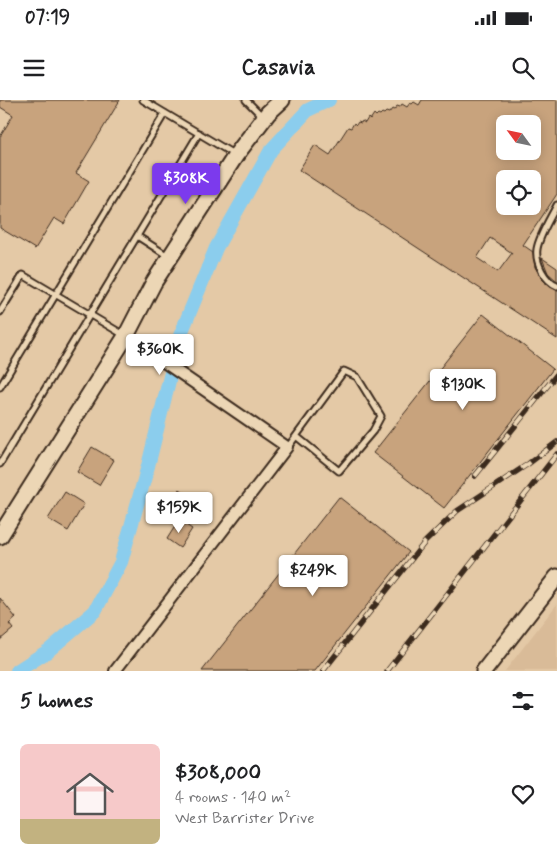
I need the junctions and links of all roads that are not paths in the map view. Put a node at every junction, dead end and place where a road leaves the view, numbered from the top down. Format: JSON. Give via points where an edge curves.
{"nodes":[{"id":1,"x":143,"y":100,"type":"edge"},
{"id":2,"x":246,"y":100,"type":"edge"},
{"id":3,"x":282,"y":100,"type":"edge"},
{"id":4,"x":166,"y":113,"type":"junction"},
{"id":5,"x":264,"y":118,"type":"junction"},
{"id":6,"x":199,"y":133,"type":"junction"},
{"id":7,"x":236,"y":155,"type":"junction"},
{"id":8,"x":557,"y":205,"type":"edge"},
{"id":9,"x":137,"y":236,"type":"junction"},
{"id":10,"x":170,"y":258,"type":"junction"},
{"id":11,"x":557,"y":286,"type":"edge"},
{"id":12,"x":56,"y":294,"type":"junction"},
{"id":13,"x":0,"y":312,"type":"edge"},
{"id":14,"x":90,"y":315,"type":"junction"},
{"id":15,"x":126,"y":336,"type":"junction"},
{"id":16,"x":0,"y":387,"type":"edge"},
{"id":17,"x":296,"y":436,"type":"junction"},
{"id":18,"x":287,"y":448,"type":"junction"},
{"id":19,"x":0,"y":464,"type":"edge"},
{"id":20,"x":0,"y":536,"type":"edge"},
{"id":21,"x":557,"y":577,"type":"edge"},
{"id":22,"x":115,"y":671,"type":"edge"},
{"id":23,"x":484,"y":671,"type":"edge"}],
"edges":[{"from":1,"to":4,"type":"lane"},
{"from":2,"to":5,"type":"lane"},
{"from":3,"to":5,"type":"street"},
{"from":4,"to":6,"type":"lane"},
{"from":4,"to":12,"type":"lane"},
{"from":5,"to":7,"type":"street"},
{"from":6,"to":7,"type":"lane"},
{"from":6,"to":9,"type":"lane"},
{"from":7,"to":10,"type":"street"},
{"from":8,"to":11,"type":"lane","via":[[537,250],[540,268],[551,284]]},
{"from":9,"to":10,"type":"lane"},
{"from":9,"to":14,"type":"lane"},
{"from":10,"to":15,"type":"street"},
{"from":12,"to":13,"type":"lane","via":[[23,275]]},
{"from":12,"to":14,"type":"lane"},
{"from":12,"to":16,"type":"lane"},
{"from":14,"to":15,"type":"lane"},
{"from":14,"to":19,"type":"lane"},
{"from":15,"to":18,"type":"street"},
{"from":15,"to":20,"type":"street"},
{"from":17,"to":17,"type":"lane","via":[[344,371],[357,377],[381,416],[373,431],[339,470]]},
{"from":17,"to":18,"type":"lane"},
{"from":18,"to":22,"type":"street"},
{"from":21,"to":23,"type":"street"}]}
